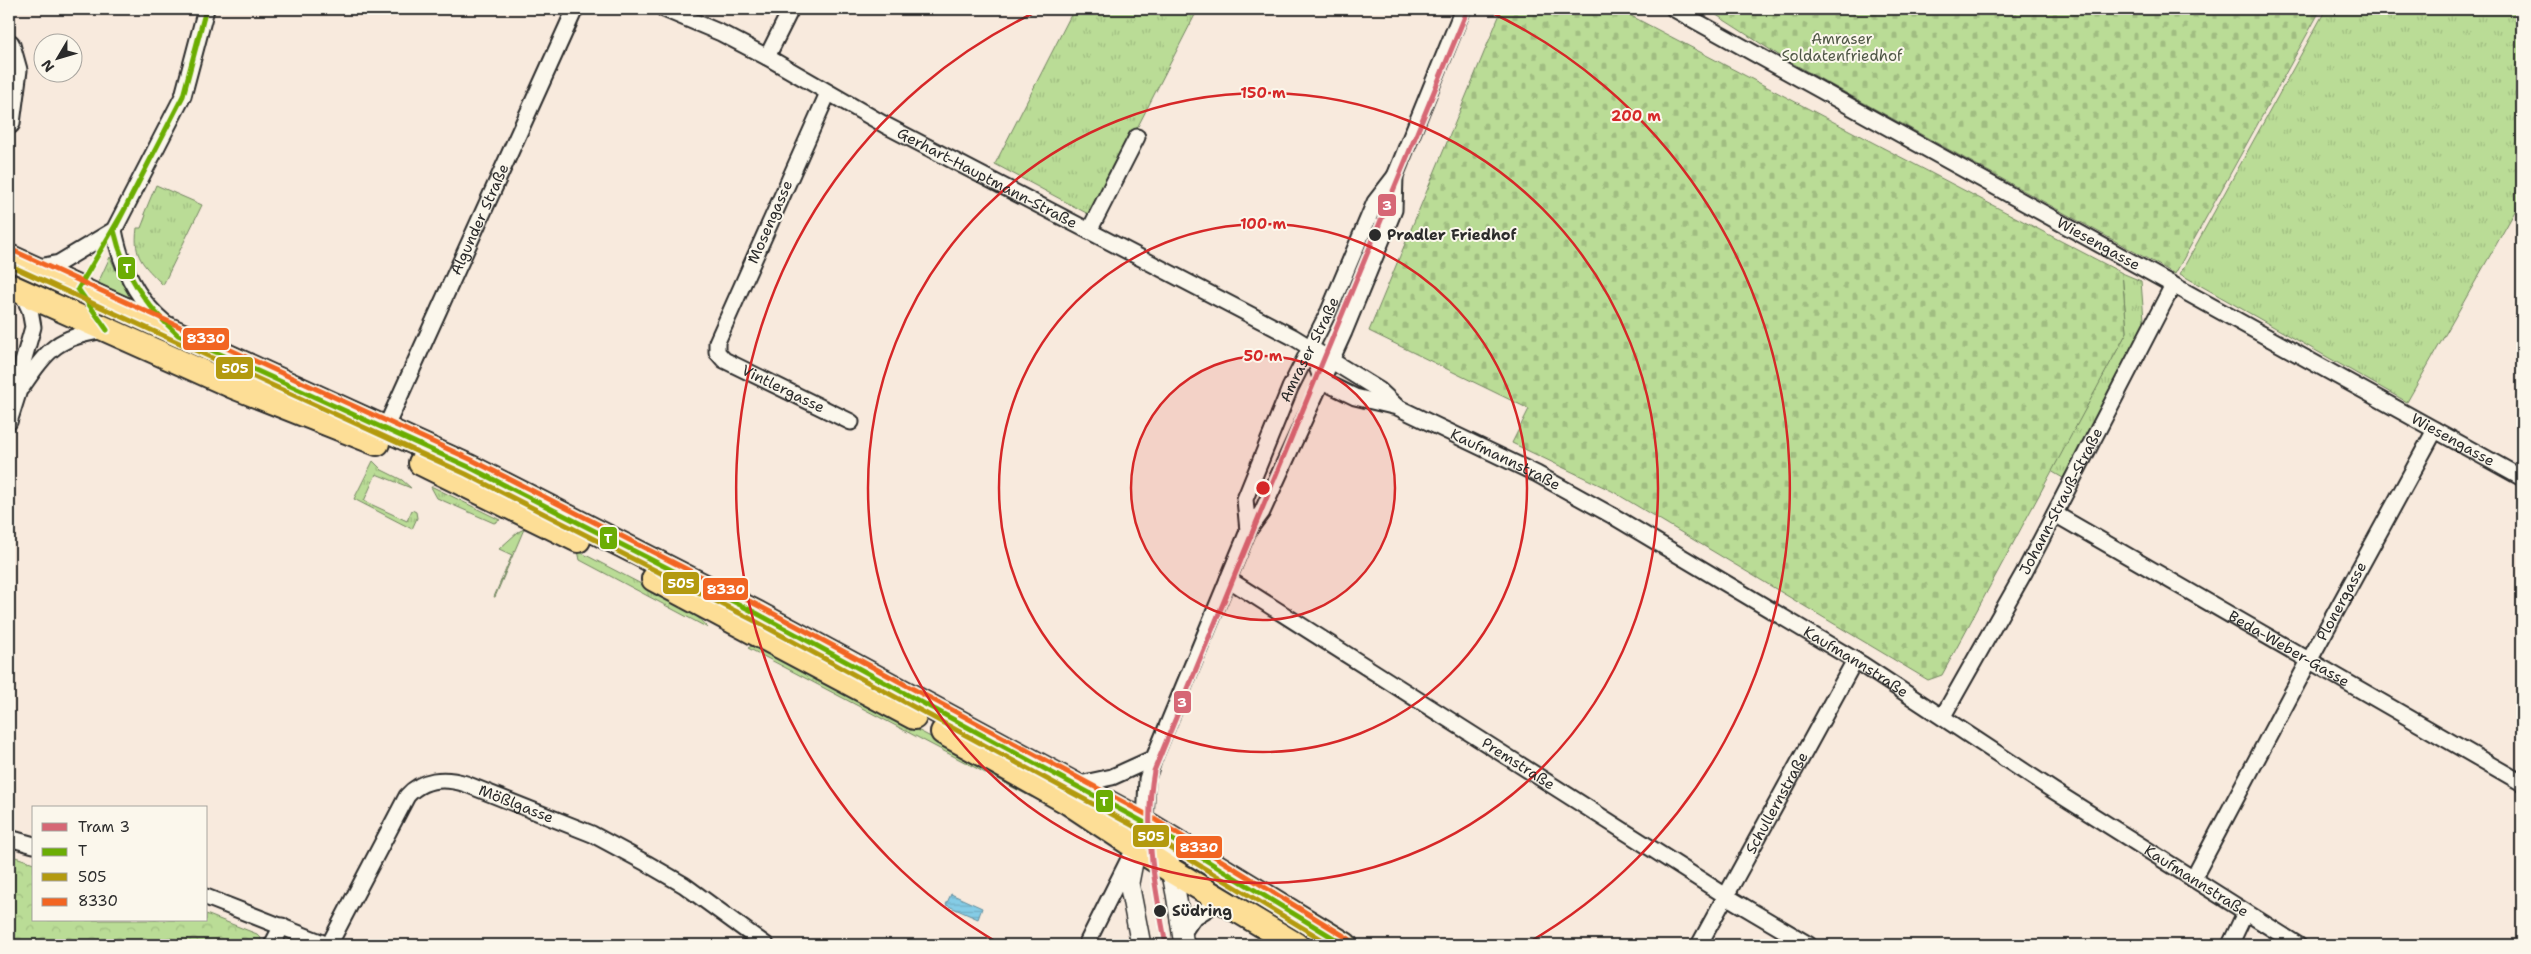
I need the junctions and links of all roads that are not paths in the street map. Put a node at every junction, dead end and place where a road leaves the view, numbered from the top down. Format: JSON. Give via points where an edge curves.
{"nodes":[{"id":1,"x":206,"y":9,"type":"edge"},
{"id":2,"x":575,"y":9,"type":"edge"},
{"id":3,"x":664,"y":9,"type":"edge"},
{"id":4,"x":791,"y":9,"type":"edge"},
{"id":5,"x":1464,"y":9,"type":"edge"},
{"id":6,"x":1674,"y":9,"type":"edge"},
{"id":7,"x":9,"y":45,"type":"edge"},
{"id":8,"x":767,"y":57,"type":"junction"},
{"id":9,"x":828,"y":93,"type":"junction"},
{"id":10,"x":9,"y":115,"type":"edge"},
{"id":11,"x":1137,"y":137,"type":"dead end"},
{"id":12,"x":1395,"y":176,"type":"junction"},
{"id":13,"x":114,"y":230,"type":"junction"},
{"id":14,"x":1089,"y":231,"type":"junction"},
{"id":15,"x":19,"y":262,"type":"edge"},
{"id":16,"x":2173,"y":285,"type":"junction"},
{"id":17,"x":15,"y":288,"type":"edge"},
{"id":18,"x":108,"y":330,"type":"junction"},
{"id":19,"x":178,"y":335,"type":"junction"},
{"id":20,"x":1311,"y":349,"type":"junction"},
{"id":21,"x":717,"y":352,"type":"joint"},
{"id":22,"x":1332,"y":360,"type":"junction"},
{"id":23,"x":1322,"y":381,"type":"junction"},
{"id":24,"x":19,"y":390,"type":"junction"},
{"id":25,"x":1397,"y":407,"type":"junction"},
{"id":26,"x":9,"y":422,"type":"edge"},
{"id":27,"x":851,"y":422,"type":"dead end"},
{"id":28,"x":385,"y":429,"type":"junction"},
{"id":29,"x":2435,"y":430,"type":"junction"},
{"id":30,"x":2522,"y":478,"type":"edge"},
{"id":31,"x":2055,"y":514,"type":"junction"},
{"id":32,"x":1248,"y":531,"type":"junction"},
{"id":33,"x":1228,"y":580,"type":"junction"},
{"id":34,"x":2310,"y":659,"type":"junction"},
{"id":35,"x":1855,"y":660,"type":"junction"},
{"id":36,"x":1943,"y":716,"type":"junction"},
{"id":37,"x":1154,"y":758,"type":"junction"},
{"id":38,"x":2522,"y":783,"type":"edge"},
{"id":39,"x":1075,"y":785,"type":"junction"},
{"id":40,"x":1146,"y":792,"type":"junction"},
{"id":41,"x":1154,"y":829,"type":"junction"},
{"id":42,"x":9,"y":838,"type":"edge"},
{"id":43,"x":32,"y":844,"type":"edge"},
{"id":44,"x":1136,"y":847,"type":"junction"},
{"id":45,"x":1172,"y":871,"type":"junction"},
{"id":46,"x":2194,"y":879,"type":"junction"},
{"id":47,"x":1726,"y":896,"type":"junction"},
{"id":48,"x":208,"y":898,"type":"edge"},
{"id":49,"x":1221,"y":900,"type":"junction"},
{"id":50,"x":2245,"y":913,"type":"junction"},
{"id":51,"x":282,"y":926,"type":"junction"},
{"id":52,"x":1183,"y":940,"type":"edge"},
{"id":53,"x":272,"y":945,"type":"edge"},
{"id":54,"x":328,"y":945,"type":"edge"},
{"id":55,"x":766,"y":945,"type":"edge"},
{"id":56,"x":1086,"y":945,"type":"edge"},
{"id":57,"x":1141,"y":945,"type":"edge"},
{"id":58,"x":1296,"y":945,"type":"edge"},
{"id":59,"x":1345,"y":945,"type":"edge"},
{"id":60,"x":1699,"y":945,"type":"edge"},
{"id":61,"x":1809,"y":945,"type":"edge"},
{"id":62,"x":2230,"y":945,"type":"edge"},
{"id":63,"x":2298,"y":945,"type":"edge"}],
"edges":[{"from":1,"to":13,"type":"street","via":[[183,96]]},
{"from":2,"to":28,"type":"street","name":"Algunder Straße"},
{"from":3,"to":8,"type":"street","name":"Gerhart-Hauptmann-Straße"},
{"from":4,"to":8,"type":"street"},
{"from":5,"to":12,"type":"street","name":"Amraser Straße"},
{"from":6,"to":16,"type":"street","name":"Wiesengasse"},
{"from":7,"to":10,"type":"main road","via":[[16,70]]},
{"from":8,"to":9,"type":"street","name":"Gerhart-Hauptmann-Straße"},
{"from":9,"to":14,"type":"street","name":"Gerhart-Hauptmann-Straße"},
{"from":9,"to":21,"type":"street","name":"Mosengasse","via":[[717,342]]},
{"from":11,"to":14,"type":"street"},
{"from":12,"to":20,"type":"street","name":"Amraser Straße","via":[[1375,202]]},
{"from":12,"to":22,"type":"street","name":"Amraser Straße","via":[[1394,210]]},
{"from":13,"to":15,"type":"street","via":[[59,263]]},
{"from":13,"to":19,"type":"street","via":[[121,259],[137,293]]},
{"from":14,"to":20,"type":"street","name":"Gerhart-Hauptmann-Straße"},
{"from":15,"to":19,"type":"main road"},
{"from":16,"to":29,"type":"street","name":"Wiesengasse"},
{"from":16,"to":31,"type":"street","name":"Johann-Strauß-Straße"},
{"from":17,"to":18,"type":"main road"},
{"from":17,"to":24,"type":"street","via":[[30,310],[33,326]]},
{"from":18,"to":24,"type":"street","via":[[79,334],[60,342],[42,357]]},
{"from":18,"to":44,"type":"main road","via":[[233,386],[376,442],[570,536],[1031,780]]},
{"from":19,"to":28,"type":"main road"},
{"from":20,"to":22,"type":"street","name":"Gerhart-Hauptmann-Straße"},
{"from":20,"to":23,"type":"street"},
{"from":20,"to":32,"type":"street","name":"Amraser Straße","via":[[1290,388],[1245,499]]},
{"from":21,"to":27,"type":"street","name":"Vintlergasse","via":[[724,360]]},
{"from":22,"to":23,"type":"street","name":"Amraser Straße"},
{"from":22,"to":25,"type":"street","name":"Kaufmannstraße","via":[[1379,390]]},
{"from":23,"to":25,"type":"street","name":"Kaufmannstraße","via":[[1355,397]]},
{"from":23,"to":32,"type":"street","name":"Amraser Straße","via":[[1262,512]]},
{"from":24,"to":26,"type":"street"},
{"from":25,"to":35,"type":"street","name":"Kaufmannstraße","via":[[1537,474]]},
{"from":28,"to":39,"type":"main road","via":[[545,504],[749,609]]},
{"from":29,"to":30,"type":"street","name":"Wiesengasse"},
{"from":29,"to":34,"type":"street","name":"Plonergasse"},
{"from":31,"to":34,"type":"street","name":"Beda-Weber-Gasse"},
{"from":31,"to":36,"type":"street","name":"Johann-Strauß-Straße"},
{"from":32,"to":33,"type":"street","name":"Amraser Straße"},
{"from":33,"to":37,"type":"street","name":"Amraser Straße"},
{"from":33,"to":47,"type":"street","name":"Premstraße"},
{"from":34,"to":38,"type":"street","name":"Beda-Weber-Gasse"},
{"from":34,"to":46,"type":"street","name":"Plonergasse"},
{"from":35,"to":36,"type":"street","name":"Kaufmannstraße"},
{"from":35,"to":47,"type":"street","name":"Schullernstraße"},
{"from":36,"to":46,"type":"street","name":"Kaufmannstraße"},
{"from":37,"to":39,"type":"street","via":[[1112,777]]},
{"from":37,"to":40,"type":"street","name":"Amraser Straße"},
{"from":39,"to":41,"type":"main road"},
{"from":40,"to":41,"type":"street","name":"Amraser Straße"},
{"from":40,"to":41,"type":"street","name":"Amraser Straße"},
{"from":41,"to":44,"type":"street","name":"Amraser Straße"},
{"from":41,"to":45,"type":"street","name":"Amraser Straße"},
{"from":41,"to":59,"type":"main road"},
{"from":42,"to":43,"type":"street"},
{"from":44,"to":45,"type":"main road"},
{"from":44,"to":56,"type":"street"},
{"from":44,"to":57,"type":"street","name":"Amraser Straße","via":[[1129,884]]},
{"from":45,"to":49,"type":"main road"},
{"from":45,"to":52,"type":"street","name":"Amraser Straße"},
{"from":46,"to":50,"type":"street","name":"Kaufmannstraße"},
{"from":47,"to":60,"type":"street","name":"Schullernstraße"},
{"from":47,"to":61,"type":"street","name":"Premstraße"},
{"from":48,"to":51,"type":"street"},
{"from":49,"to":52,"type":"street","via":[[1192,918]]},
{"from":49,"to":58,"type":"main road"},
{"from":50,"to":62,"type":"street"},
{"from":50,"to":63,"type":"street","name":"Kaufmannstraße"},
{"from":51,"to":53,"type":"street"},
{"from":51,"to":54,"type":"street"},
{"from":54,"to":55,"type":"street","name":"Mößlgasse","via":[[407,796],[418,786],[444,779],[466,784],[592,834],[684,885]]}]}
